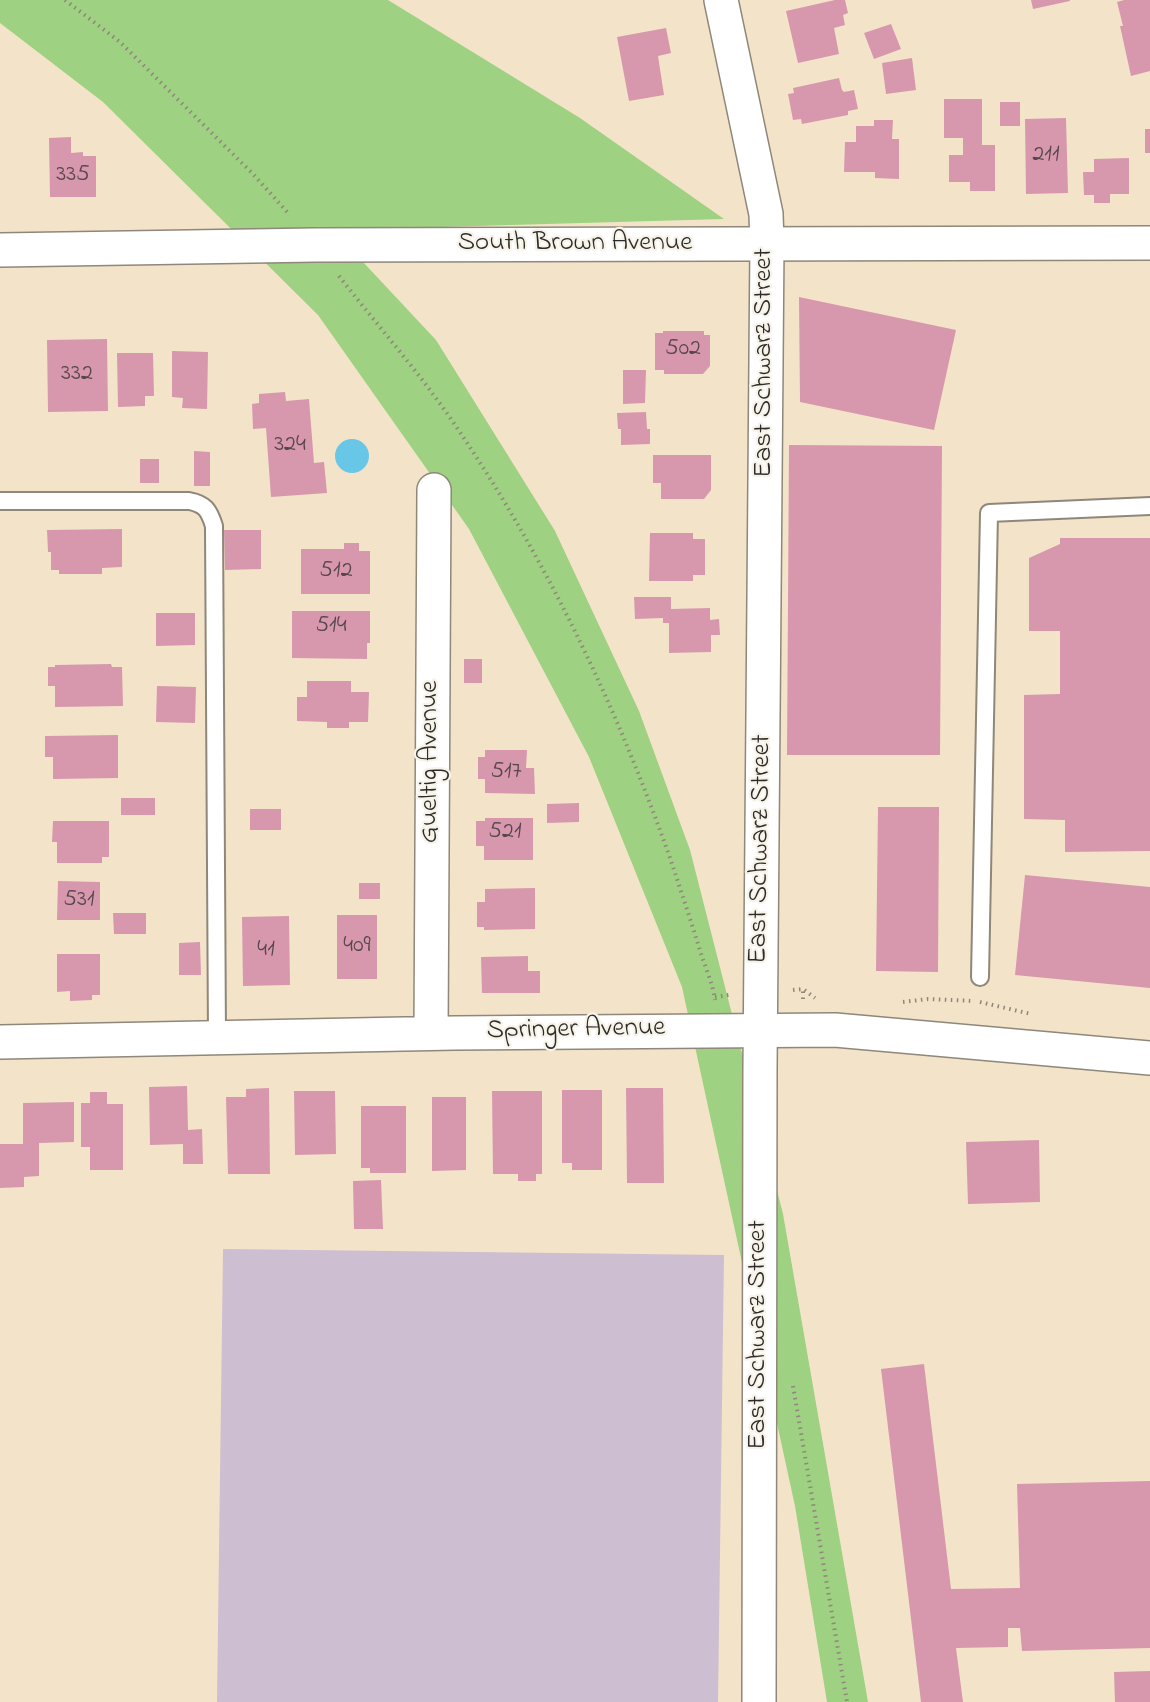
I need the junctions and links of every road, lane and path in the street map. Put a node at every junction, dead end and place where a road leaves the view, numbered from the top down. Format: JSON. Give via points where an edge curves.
{"nodes":[{"id":1,"x":65,"y":0,"type":"edge"},
{"id":2,"x":721,"y":0,"type":"edge"},
{"id":3,"x":294,"y":221,"type":"dead end"},
{"id":4,"x":767,"y":243,"type":"junction"},
{"id":5,"x":1150,"y":243,"type":"edge"},
{"id":6,"x":0,"y":250,"type":"edge"},
{"id":7,"x":335,"y":270,"type":"dead end"},
{"id":8,"x":434,"y":490,"type":"dead end"},
{"id":9,"x":0,"y":501,"type":"edge"},
{"id":10,"x":1150,"y":506,"type":"edge"},
{"id":11,"x":980,"y":977,"type":"dead end"},
{"id":12,"x":715,"y":997,"type":"dead end"},
{"id":13,"x":761,"y":1030,"type":"junction"},
{"id":14,"x":431,"y":1033,"type":"junction"},
{"id":15,"x":216,"y":1038,"type":"junction"},
{"id":16,"x":0,"y":1042,"type":"edge"},
{"id":17,"x":1150,"y":1058,"type":"edge"},
{"id":18,"x":793,"y":1384,"type":"dead end"},
{"id":19,"x":759,"y":1702,"type":"edge"},
{"id":20,"x":847,"y":1702,"type":"edge"}],
"edges":[{"from":1,"to":3,"type":"path","via":[[120,42],[254,174]]},
{"from":2,"to":4,"type":"street","name":"East Schwarz Street","via":[[766,214]]},
{"from":4,"to":5,"type":"street","name":"South Brown Avenue"},
{"from":4,"to":6,"type":"street","name":"South Brown Avenue"},
{"from":4,"to":13,"type":"street","name":"East Schwarz Street"},
{"from":7,"to":12,"type":"path","via":[[453,422],[519,526],[553,589],[618,724],[650,802]]},
{"from":8,"to":14,"type":"street","name":"Gueltig Avenue"},
{"from":9,"to":15,"type":"lane","via":[[189,501],[207,508],[214,538]]},
{"from":10,"to":11,"type":"lane","via":[[989,513]]},
{"from":13,"to":14,"type":"street","name":"Springer Avenue"},
{"from":13,"to":17,"type":"street","name":"Springer Avenue","via":[[836,1030]]},
{"from":13,"to":19,"type":"street","name":"East Schwarz Street"},
{"from":14,"to":15,"type":"street","name":"Springer Avenue"},
{"from":15,"to":16,"type":"street","name":"Springer Avenue"},
{"from":18,"to":20,"type":"path"}]}
